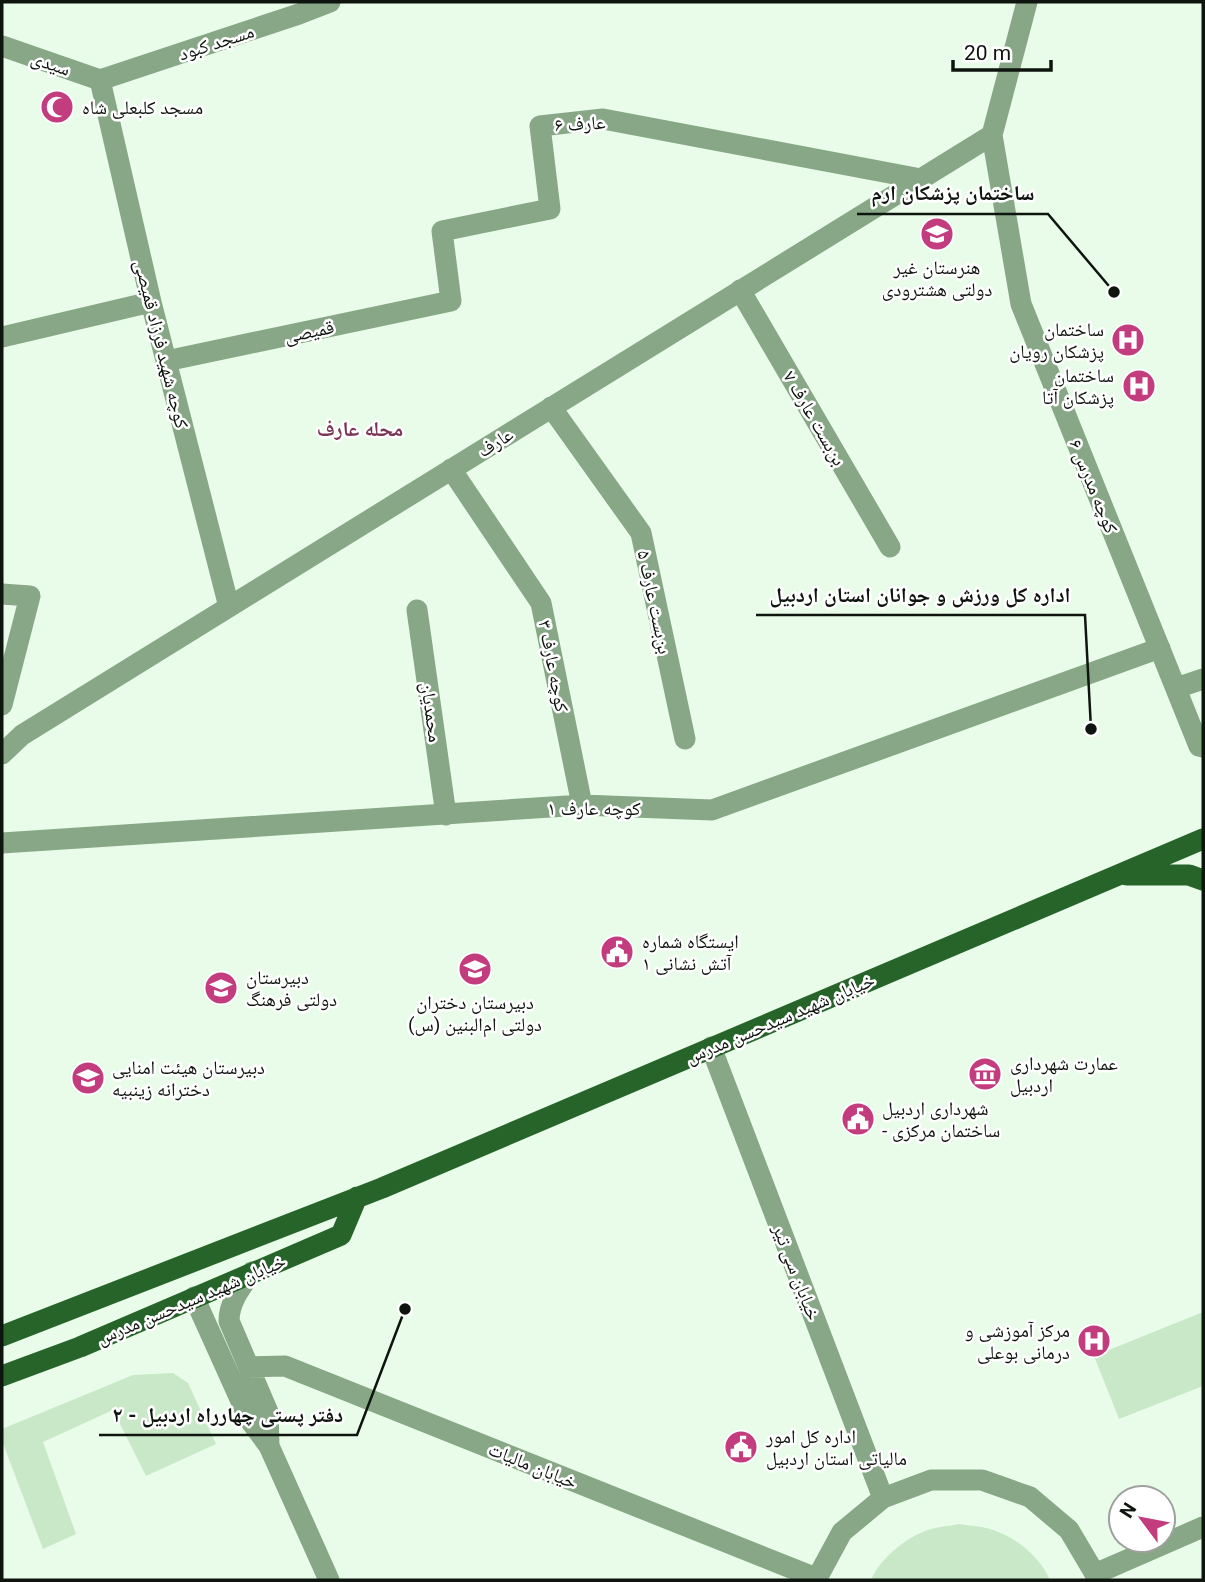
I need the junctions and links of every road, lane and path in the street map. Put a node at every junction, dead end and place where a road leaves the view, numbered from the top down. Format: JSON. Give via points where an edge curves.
{"nodes":[{"id":1,"x":330,"y":2,"type":"edge"},
{"id":2,"x":1027,"y":2,"type":"edge"},
{"id":3,"x":297,"y":8,"type":"edge"},
{"id":4,"x":2,"y":46,"type":"edge"},
{"id":5,"x":100,"y":80,"type":"junction"},
{"id":6,"x":992,"y":135,"type":"junction"},
{"id":7,"x":922,"y":178,"type":"junction"},
{"id":8,"x":740,"y":290,"type":"junction"},
{"id":9,"x":451,"y":301,"type":"joint"},
{"id":10,"x":151,"y":302,"type":"junction"},
{"id":11,"x":2,"y":337,"type":"edge"},
{"id":12,"x":166,"y":361,"type":"junction"},
{"id":13,"x":551,"y":407,"type":"junction"},
{"id":14,"x":451,"y":469,"type":"junction"},
{"id":15,"x":890,"y":547,"type":"dead end"},
{"id":16,"x":2,"y":594,"type":"edge"},
{"id":17,"x":229,"y":607,"type":"junction"},
{"id":18,"x":417,"y":610,"type":"dead end"},
{"id":19,"x":1160,"y":648,"type":"junction"},
{"id":20,"x":1203,"y":679,"type":"edge"},
{"id":21,"x":1176,"y":688,"type":"junction"},
{"id":22,"x":2,"y":708,"type":"edge"},
{"id":23,"x":22,"y":735,"type":"junction"},
{"id":24,"x":685,"y":739,"type":"dead end"},
{"id":25,"x":1203,"y":747,"type":"edge"},
{"id":26,"x":2,"y":754,"type":"edge"},
{"id":27,"x":582,"y":805,"type":"junction"},
{"id":28,"x":446,"y":815,"type":"junction"},
{"id":29,"x":1203,"y":839,"type":"edge"},
{"id":30,"x":2,"y":843,"type":"edge"},
{"id":31,"x":1118,"y":875,"type":"junction"},
{"id":32,"x":1203,"y":880,"type":"edge"},
{"id":33,"x":711,"y":1047,"type":"junction"},
{"id":34,"x":357,"y":1197,"type":"junction"},
{"id":35,"x":181,"y":1266,"type":"junction"},
{"id":36,"x":251,"y":1272,"type":"junction"},
{"id":37,"x":194,"y":1297,"type":"junction"},
{"id":38,"x":2,"y":1336,"type":"edge"},
{"id":39,"x":248,"y":1367,"type":"junction"},
{"id":40,"x":2,"y":1376,"type":"edge"},
{"id":41,"x":269,"y":1446,"type":"junction"},
{"id":42,"x":883,"y":1498,"type":"junction"},
{"id":43,"x":1203,"y":1527,"type":"edge"},
{"id":44,"x":1096,"y":1577,"type":"edge"},
{"id":45,"x":816,"y":1579,"type":"edge"},
{"id":46,"x":329,"y":1580,"type":"edge"}],
"edges":[{"from":1,"to":3,"type":"street","name":"مسجد کبود"},
{"from":2,"to":6,"type":"street"},
{"from":3,"to":5,"type":"street","name":"مسجد کبود"},
{"from":4,"to":5,"type":"street","name":"سیدی"},
{"from":5,"to":10,"type":"street","name":"کوچه شهید فرزاد قمیصی"},
{"from":6,"to":7,"type":"street","name":"عارف"},
{"from":6,"to":19,"type":"street","name":"کوچه مدرس ۶","via":[[1021,304]]},
{"from":7,"to":8,"type":"street","name":"عارف"},
{"from":7,"to":9,"type":"street","name":"عارف ۶","via":[[603,119],[540,125],[550,209],[442,230]]},
{"from":8,"to":13,"type":"street","name":"عارف"},
{"from":8,"to":15,"type":"street","name":"بن‌بست عارف ۷"},
{"from":9,"to":12,"type":"street","name":"قمیصی"},
{"from":10,"to":11,"type":"street"},
{"from":10,"to":12,"type":"street","name":"کوچه شهید فرزاد قمیصی"},
{"from":12,"to":17,"type":"street","name":"کوچه شهید فرزاد قمیصی"},
{"from":13,"to":14,"type":"street","name":"عارف"},
{"from":13,"to":24,"type":"street","name":"بن‌بست عارف ۵","via":[[641,533]]},
{"from":14,"to":17,"type":"street","name":"عارف"},
{"from":14,"to":27,"type":"street","name":"کوچه عارف ۳","via":[[541,603]]},
{"from":16,"to":22,"type":"street","via":[[30,596]]},
{"from":17,"to":23,"type":"street","name":"عارف"},
{"from":18,"to":28,"type":"street","name":"محمدیان"},
{"from":19,"to":21,"type":"street","name":"کوچه مدرس ۶"},
{"from":19,"to":27,"type":"street","name":"کوچه عارف ۱","via":[[712,810]]},
{"from":20,"to":21,"type":"street"},
{"from":21,"to":25,"type":"street","name":"کوچه مدرس ۶"},
{"from":22,"to":23,"type":"street"},
{"from":23,"to":26,"type":"street","name":"عارف"},
{"from":27,"to":28,"type":"street","name":"کوچه عارف ۱"},
{"from":28,"to":30,"type":"street","name":"کوچه عارف ۱"},
{"from":29,"to":31,"type":"main road","name":"خیابان شهید سیدحسن مدرس"},
{"from":31,"to":32,"type":"main road","via":[[1189,875]]},
{"from":31,"to":33,"type":"main road","name":"خیابان شهید سیدحسن مدرس"},
{"from":33,"to":34,"type":"main road","name":"خیابان شهید سیدحسن مدرس"},
{"from":33,"to":42,"type":"street","name":"خیابان سی تیر"},
{"from":34,"to":35,"type":"main road","name":"خیابان شهید سیدحسن مدرس"},
{"from":34,"to":36,"type":"main road","name":"خیابان شهید سیدحسن مدرس","via":[[341,1235]]},
{"from":35,"to":37,"type":"main road"},
{"from":35,"to":38,"type":"main road","name":"خیابان شهید سیدحسن مدرس"},
{"from":36,"to":37,"type":"main road","name":"خیابان شهید سیدحسن مدرس"},
{"from":36,"to":39,"type":"street","via":[[229,1312]]},
{"from":37,"to":40,"type":"main road","name":"خیابان شهید سیدحسن مدرس"},
{"from":37,"to":41,"type":"street","via":[[249,1419]]},
{"from":39,"to":41,"type":"street","via":[[268,1412]]},
{"from":39,"to":45,"type":"street","name":"خیابان مالیات","via":[[285,1366]]},
{"from":41,"to":46,"type":"street"},
{"from":42,"to":44,"type":"street","via":[[931,1480],[982,1480],[1030,1497],[1069,1530]]},
{"from":42,"to":45,"type":"street","via":[[842,1532]]},
{"from":43,"to":44,"type":"street"}]}
